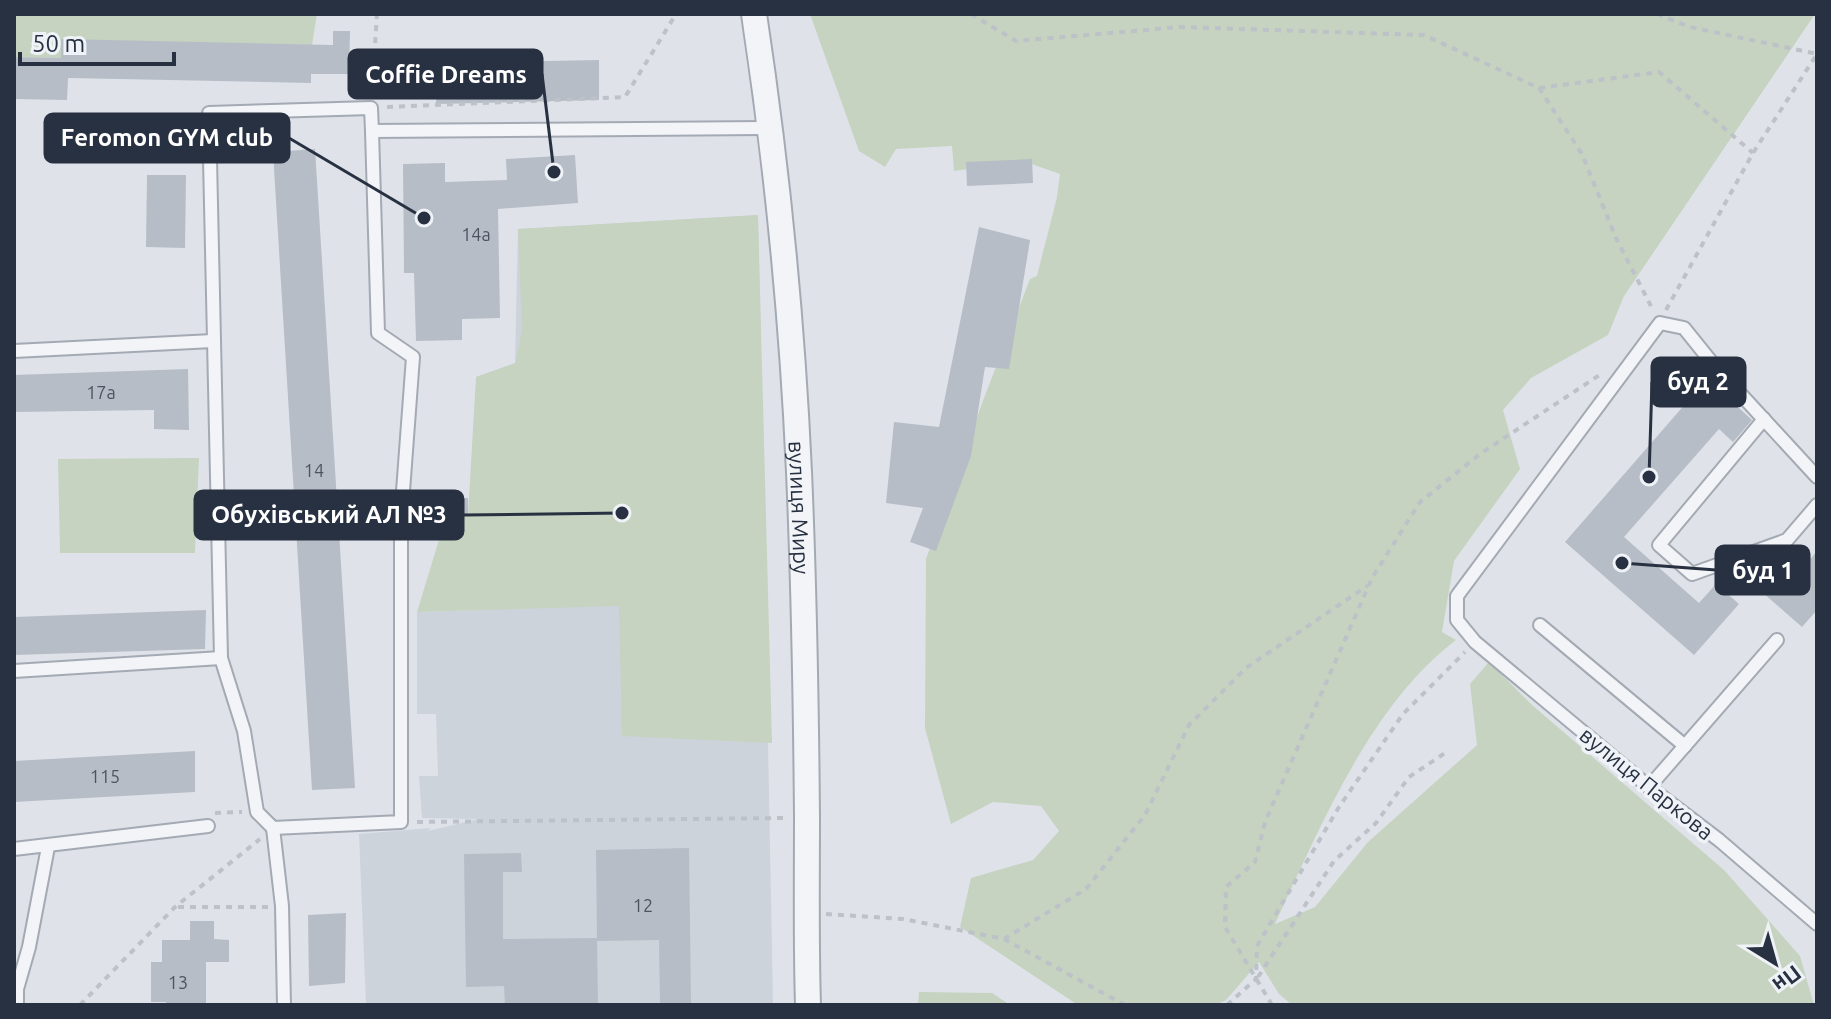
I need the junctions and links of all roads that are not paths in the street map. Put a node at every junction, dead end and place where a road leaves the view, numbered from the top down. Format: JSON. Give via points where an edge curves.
{"nodes":[{"id":1,"x":754,"y":14,"type":"edge"},
{"id":2,"x":771,"y":128,"type":"junction"},
{"id":3,"x":372,"y":131,"type":"junction"},
{"id":4,"x":213,"y":341,"type":"junction"},
{"id":5,"x":14,"y":351,"type":"edge"},
{"id":6,"x":1764,"y":419,"type":"junction"},
{"id":7,"x":1817,"y":477,"type":"edge"},
{"id":8,"x":1817,"y":505,"type":"edge"},
{"id":9,"x":1540,"y":625,"type":"dead end"},
{"id":10,"x":1777,"y":640,"type":"dead end"},
{"id":11,"x":221,"y":658,"type":"junction"},
{"id":12,"x":14,"y":671,"type":"edge"},
{"id":13,"x":1685,"y":746,"type":"junction"},
{"id":14,"x":1649,"y":787,"type":"junction"},
{"id":15,"x":208,"y":826,"type":"dead end"},
{"id":16,"x":273,"y":828,"type":"junction"},
{"id":17,"x":48,"y":847,"type":"junction"},
{"id":18,"x":14,"y":849,"type":"edge"},
{"id":19,"x":1817,"y":924,"type":"edge"},
{"id":20,"x":17,"y":1005,"type":"edge"},
{"id":21,"x":284,"y":1005,"type":"edge"},
{"id":22,"x":808,"y":1005,"type":"edge"}],
"edges":[{"from":1,"to":2,"type":"street","name":"вулиця Миру"},
{"from":2,"to":3,"type":"lane"},
{"from":2,"to":22,"type":"street","name":"вулиця Миру","via":[[789,299],[799,472]]},
{"from":3,"to":4,"type":"lane","via":[[371,108],[209,113]]},
{"from":3,"to":16,"type":"lane","via":[[378,333],[413,357],[401,518],[401,822]]},
{"from":4,"to":5,"type":"lane"},
{"from":4,"to":11,"type":"lane"},
{"from":6,"to":7,"type":"lane"},
{"from":6,"to":8,"type":"lane","via":[[1659,545],[1692,574],[1787,540]]},
{"from":6,"to":14,"type":"lane","name":"вулиця Паркова","via":[[1684,328],[1660,323],[1457,596],[1457,620],[1475,642]]},
{"from":9,"to":13,"type":"lane"},
{"from":10,"to":13,"type":"lane"},
{"from":11,"to":12,"type":"lane"},
{"from":11,"to":16,"type":"lane","via":[[244,731],[257,812]]},
{"from":13,"to":14,"type":"lane"},
{"from":14,"to":19,"type":"lane","name":"вулиця Паркова"},
{"from":15,"to":17,"type":"lane"},
{"from":16,"to":21,"type":"lane","via":[[282,906]]},
{"from":17,"to":18,"type":"lane"},
{"from":17,"to":20,"type":"lane"}]}
